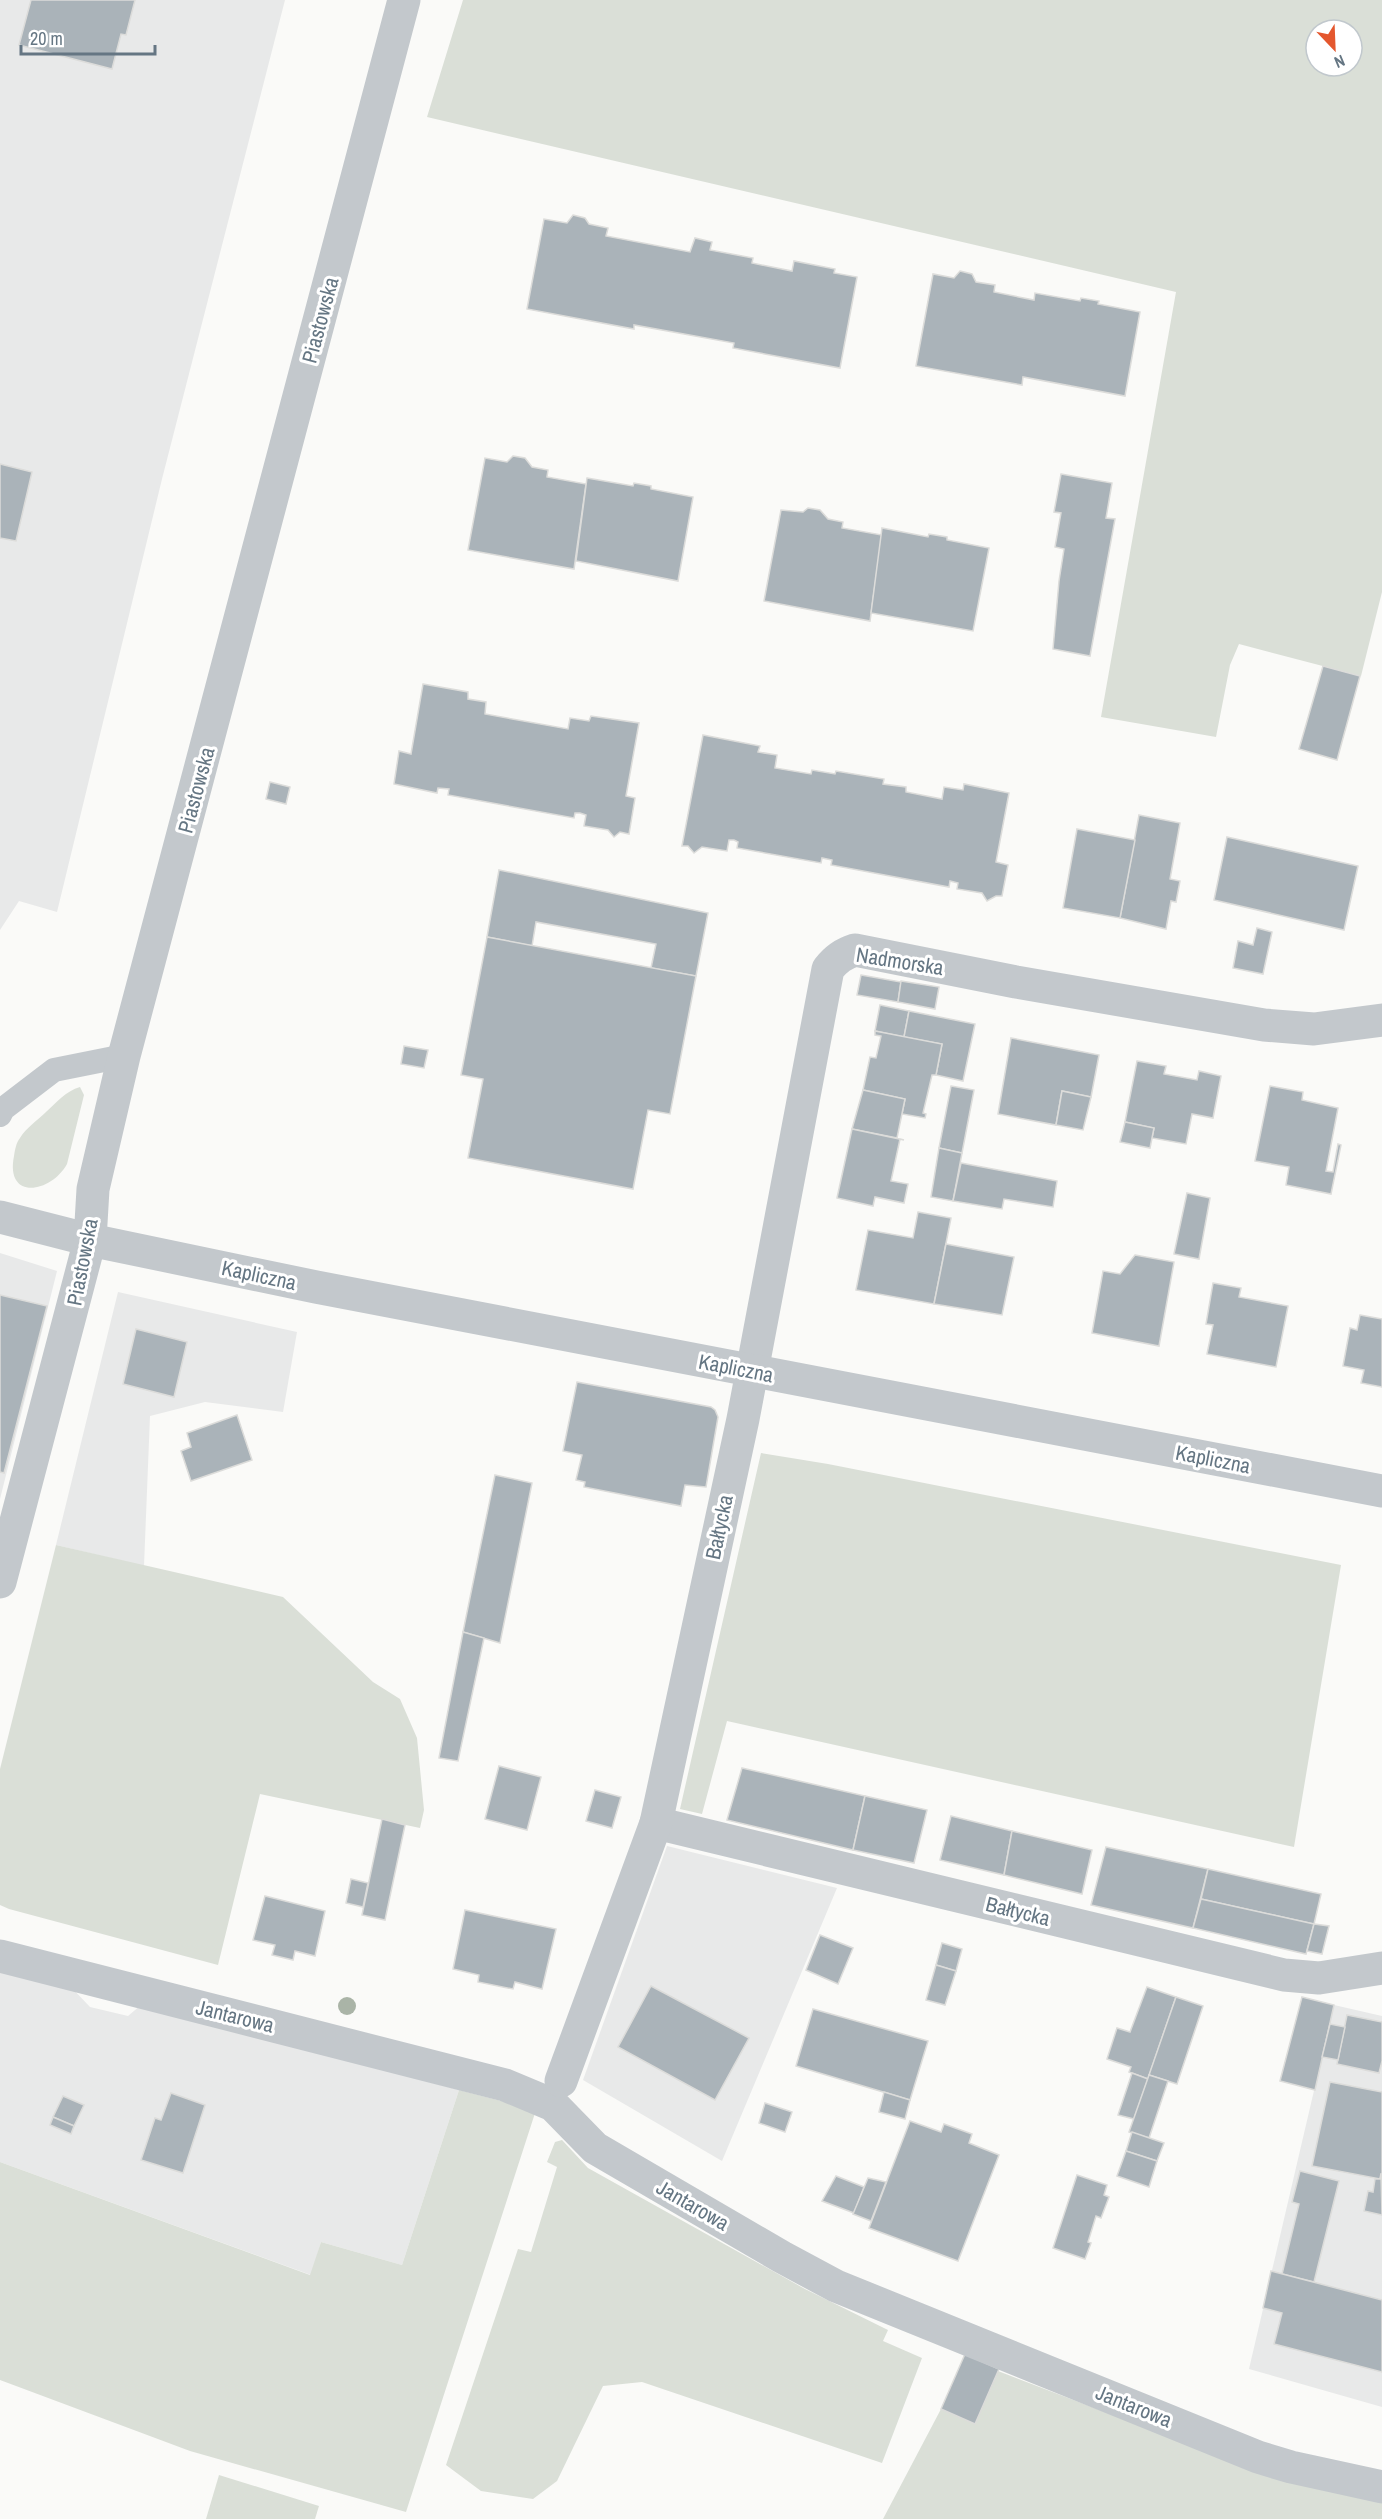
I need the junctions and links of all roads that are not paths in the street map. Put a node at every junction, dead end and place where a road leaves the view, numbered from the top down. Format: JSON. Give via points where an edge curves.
{"nodes":[{"id":1,"x":404,"y":0,"type":"edge"},
{"id":2,"x":1382,"y":1020,"type":"edge"},
{"id":3,"x":124,"y":1056,"type":"junction"},
{"id":4,"x":0,"y":1115,"type":"edge"},
{"id":5,"x":0,"y":1217,"type":"edge"},
{"id":6,"x":90,"y":1240,"type":"junction"},
{"id":7,"x":751,"y":1371,"type":"junction"},
{"id":8,"x":1382,"y":1491,"type":"edge"},
{"id":9,"x":0,"y":1582,"type":"edge"},
{"id":10,"x":656,"y":1823,"type":"junction"},
{"id":11,"x":0,"y":1956,"type":"edge"},
{"id":12,"x":1382,"y":1968,"type":"edge"},
{"id":13,"x":561,"y":2081,"type":"dead end"},
{"id":14,"x":1382,"y":2487,"type":"edge"}],
"edges":[{"from":1,"to":3,"type":"street","name":"Piastowska"},
{"from":2,"to":7,"type":"street","name":"Nadmorska","via":[[1314,1029],[1264,1025],[855,950],[844,954],[828,969]]},
{"from":3,"to":4,"type":"lane","via":[[54,1070]]},
{"from":3,"to":6,"type":"street","name":"Piastowska","via":[[93,1189]]},
{"from":5,"to":6,"type":"street","name":"Kapliczna"},
{"from":6,"to":7,"type":"street","name":"Kapliczna"},
{"from":6,"to":9,"type":"street","name":"Piastowska"},
{"from":7,"to":8,"type":"street","name":"Kapliczna"},
{"from":7,"to":10,"type":"street","name":"Bałtycka"},
{"from":10,"to":12,"type":"street","name":"Bałtycka","via":[[1284,1975],[1319,1978]]},
{"from":10,"to":13,"type":"street","name":"Bałtycka"},
{"from":11,"to":14,"type":"street","name":"Jantarowa","via":[[533,2095],[553,2105],[595,2148],[836,2286],[1258,2457]]}]}
